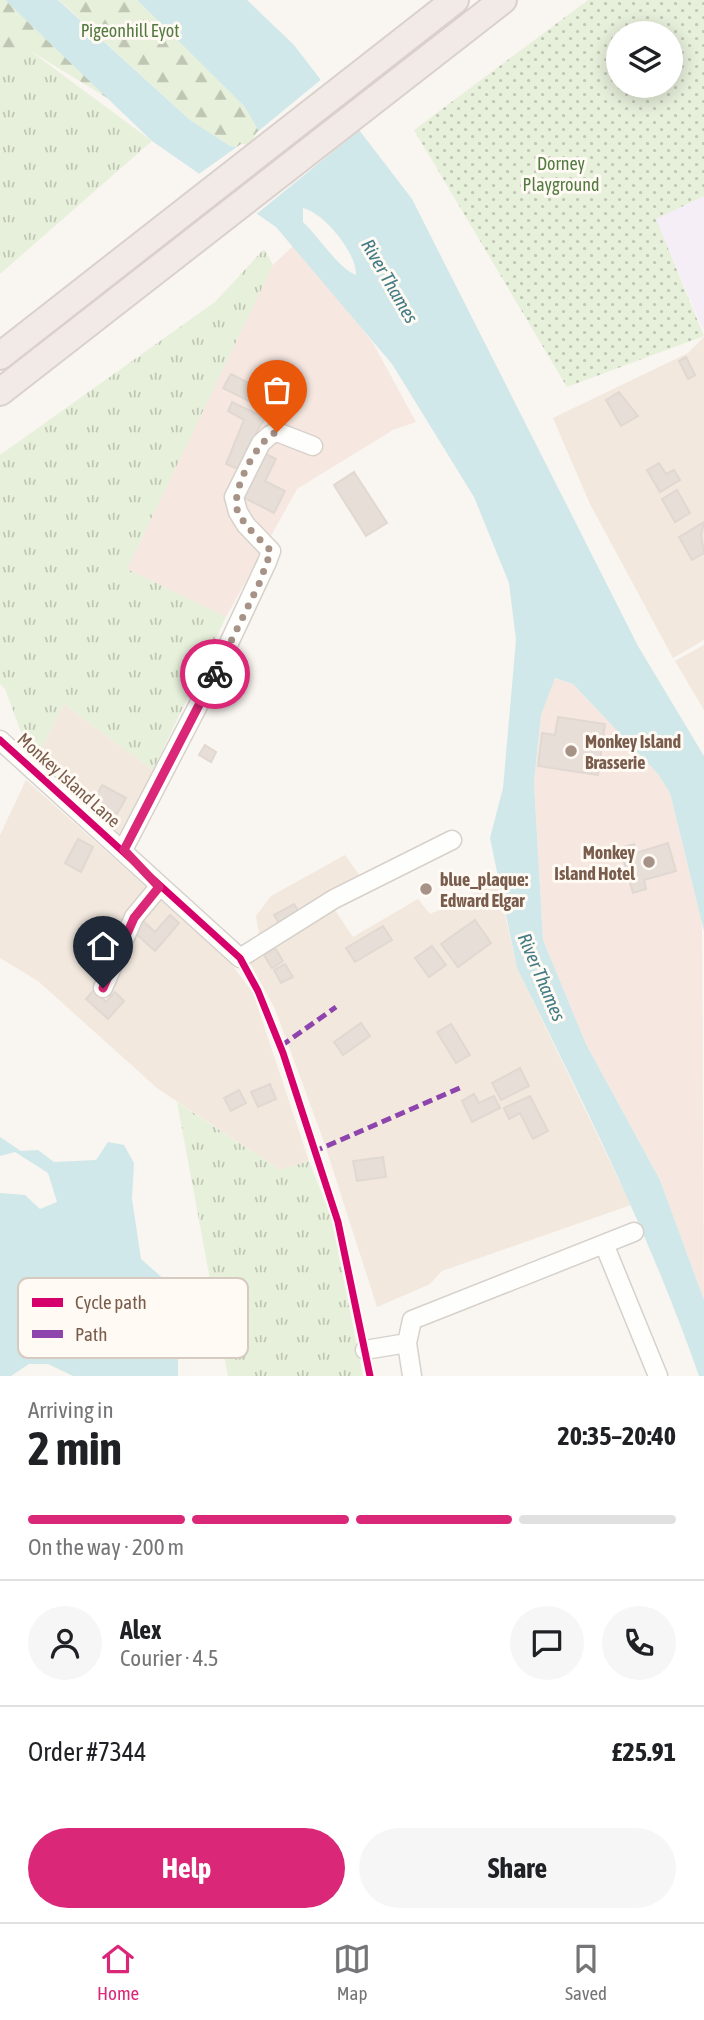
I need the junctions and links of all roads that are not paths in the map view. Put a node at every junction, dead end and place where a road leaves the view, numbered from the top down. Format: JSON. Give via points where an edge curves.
{"nodes":[{"id":1,"x":455,"y":0,"type":"edge"},
{"id":2,"x":503,"y":0,"type":"edge"},
{"id":3,"x":0,"y":356,"type":"edge"},
{"id":4,"x":0,"y":392,"type":"edge"},
{"id":5,"x":313,"y":446,"type":"dead end"},
{"id":6,"x":0,"y":740,"type":"edge"},
{"id":7,"x":452,"y":840,"type":"dead end"},
{"id":8,"x":124,"y":850,"type":"junction"},
{"id":9,"x":159,"y":887,"type":"junction"},
{"id":10,"x":103,"y":988,"type":"dead end"},
{"id":11,"x":634,"y":1231,"type":"dead end"},
{"id":12,"x":604,"y":1244,"type":"junction"},
{"id":13,"x":407,"y":1343,"type":"junction"},
{"id":14,"x":365,"y":1350,"type":"dead end"},
{"id":15,"x":412,"y":1376,"type":"edge"},
{"id":16,"x":658,"y":1376,"type":"edge"}],
"edges":[{"from":1,"to":3,"type":"highway"},
{"from":2,"to":4,"type":"highway"},
{"from":5,"to":8,"type":"street","via":[[277,432],[270,435],[261,443],[234,497],[237,512],[271,551],[214,677]]},
{"from":6,"to":8,"type":"street","name":"Monkey Island Lane"},
{"from":7,"to":9,"type":"street","name":"Monkey Island Lane","via":[[334,899],[240,958]]},
{"from":8,"to":9,"type":"street","name":"Monkey Island Lane"},
{"from":9,"to":10,"type":"street","via":[[134,918]]},
{"from":11,"to":12,"type":"street"},
{"from":12,"to":13,"type":"street","via":[[412,1320]]},
{"from":12,"to":16,"type":"street"},
{"from":13,"to":14,"type":"street"},
{"from":13,"to":15,"type":"street"}]}
